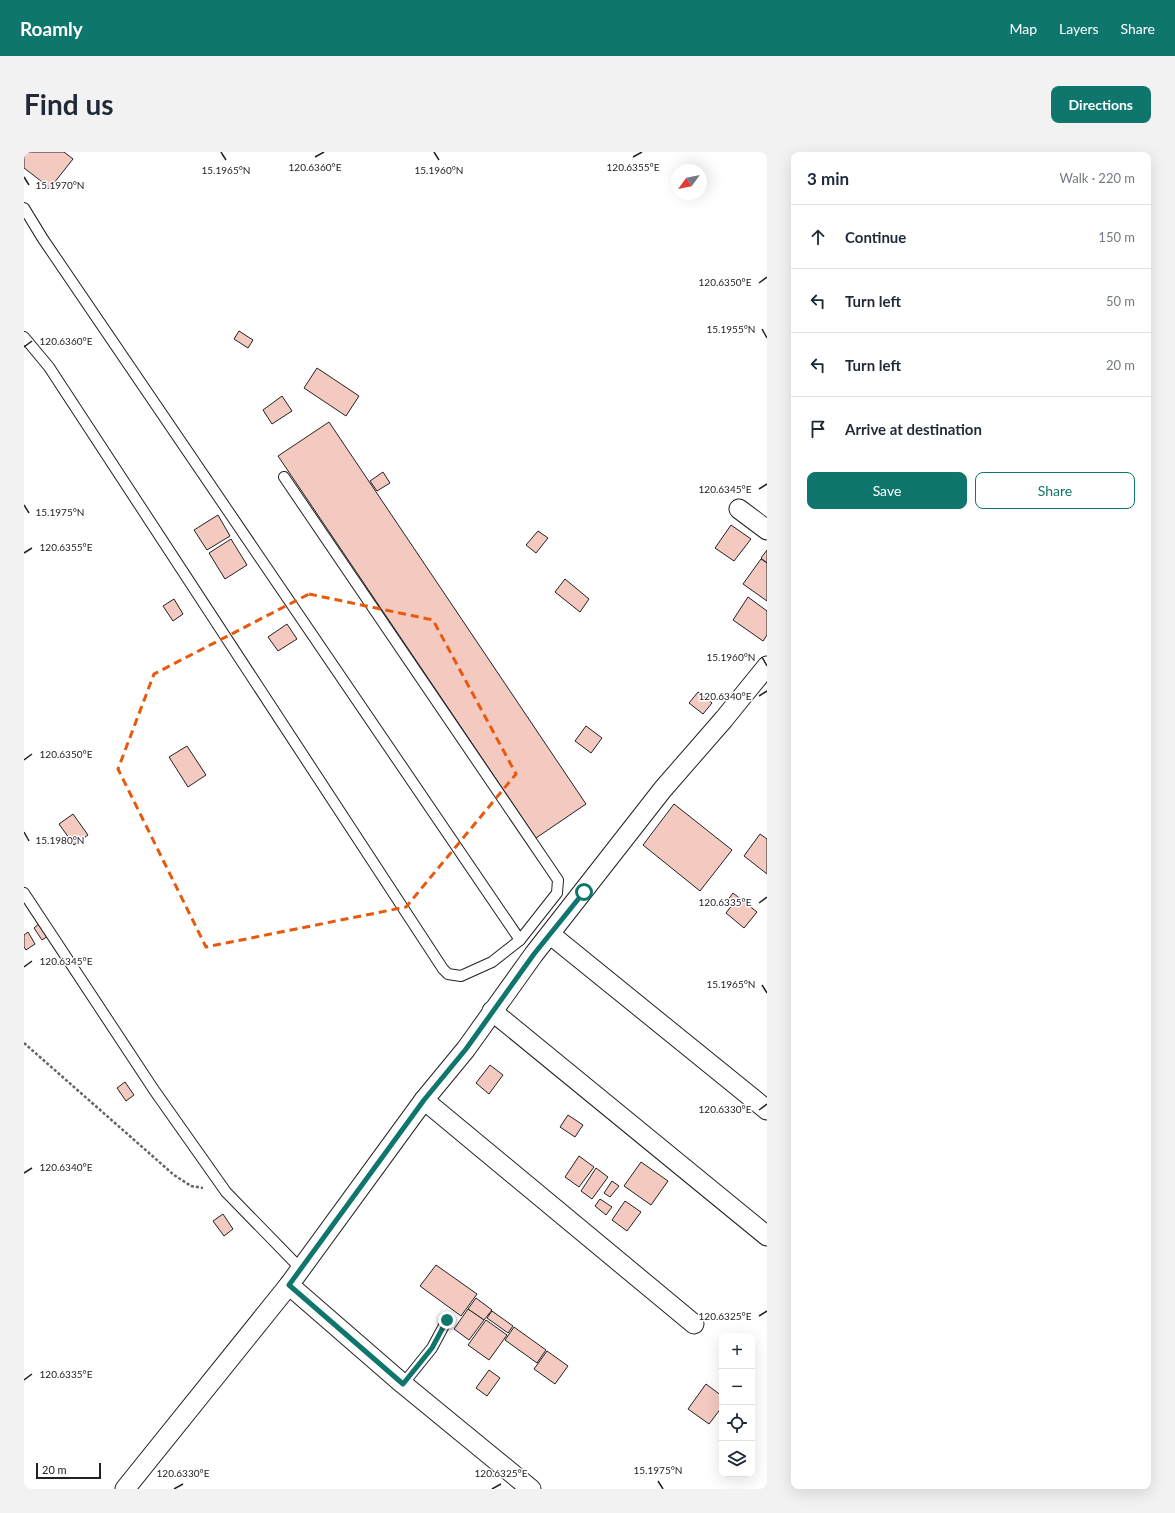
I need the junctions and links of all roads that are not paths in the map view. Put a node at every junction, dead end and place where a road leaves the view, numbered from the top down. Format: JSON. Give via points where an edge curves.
{"nodes":[{"id":1,"x":24,"y":208,"type":"edge"},
{"id":2,"x":24,"y":337,"type":"edge"},
{"id":3,"x":284,"y":477,"type":"dead end"},
{"id":4,"x":739,"y":510,"type":"dead end"},
{"id":5,"x":767,"y":530,"type":"edge"},
{"id":6,"x":767,"y":666,"type":"edge"},
{"id":7,"x":24,"y":893,"type":"edge"},
{"id":8,"x":551,"y":935,"type":"junction"},
{"id":9,"x":520,"y":940,"type":"junction"},
{"id":10,"x":492,"y":1011,"type":"junction"},
{"id":11,"x":424,"y":1100,"type":"junction"},
{"id":12,"x":767,"y":1110,"type":"edge"},
{"id":13,"x":767,"y":1236,"type":"edge"},
{"id":14,"x":300,"y":1268,"type":"junction"},
{"id":15,"x":289,"y":1285,"type":"junction"},
{"id":16,"x":447,"y":1320,"type":"dead end"},
{"id":17,"x":694,"y":1324,"type":"dead end"},
{"id":18,"x":403,"y":1384,"type":"junction"},
{"id":19,"x":125,"y":1489,"type":"edge"},
{"id":20,"x":531,"y":1489,"type":"edge"}],
"edges":[{"from":1,"to":9,"type":"lane"},
{"from":2,"to":9,"type":"lane","via":[[49,368],[443,969],[448,974],[460,976],[492,962]]},
{"from":3,"to":9,"type":"lane","via":[[558,880],[557,894]]},
{"from":4,"to":5,"type":"street"},
{"from":6,"to":8,"type":"street","via":[[663,789]]},
{"from":7,"to":14,"type":"lane","via":[[154,1090],[226,1192]]},
{"from":8,"to":10,"type":"street"},
{"from":8,"to":12,"type":"street"},
{"from":10,"to":11,"type":"street","via":[[466,1049]]},
{"from":10,"to":13,"type":"street"},
{"from":11,"to":14,"type":"street"},
{"from":11,"to":17,"type":"street"},
{"from":14,"to":15,"type":"street"},
{"from":15,"to":18,"type":"street"},
{"from":15,"to":19,"type":"street"},
{"from":16,"to":18,"type":"lane","via":[[432,1348]]},
{"from":18,"to":20,"type":"street"}]}
